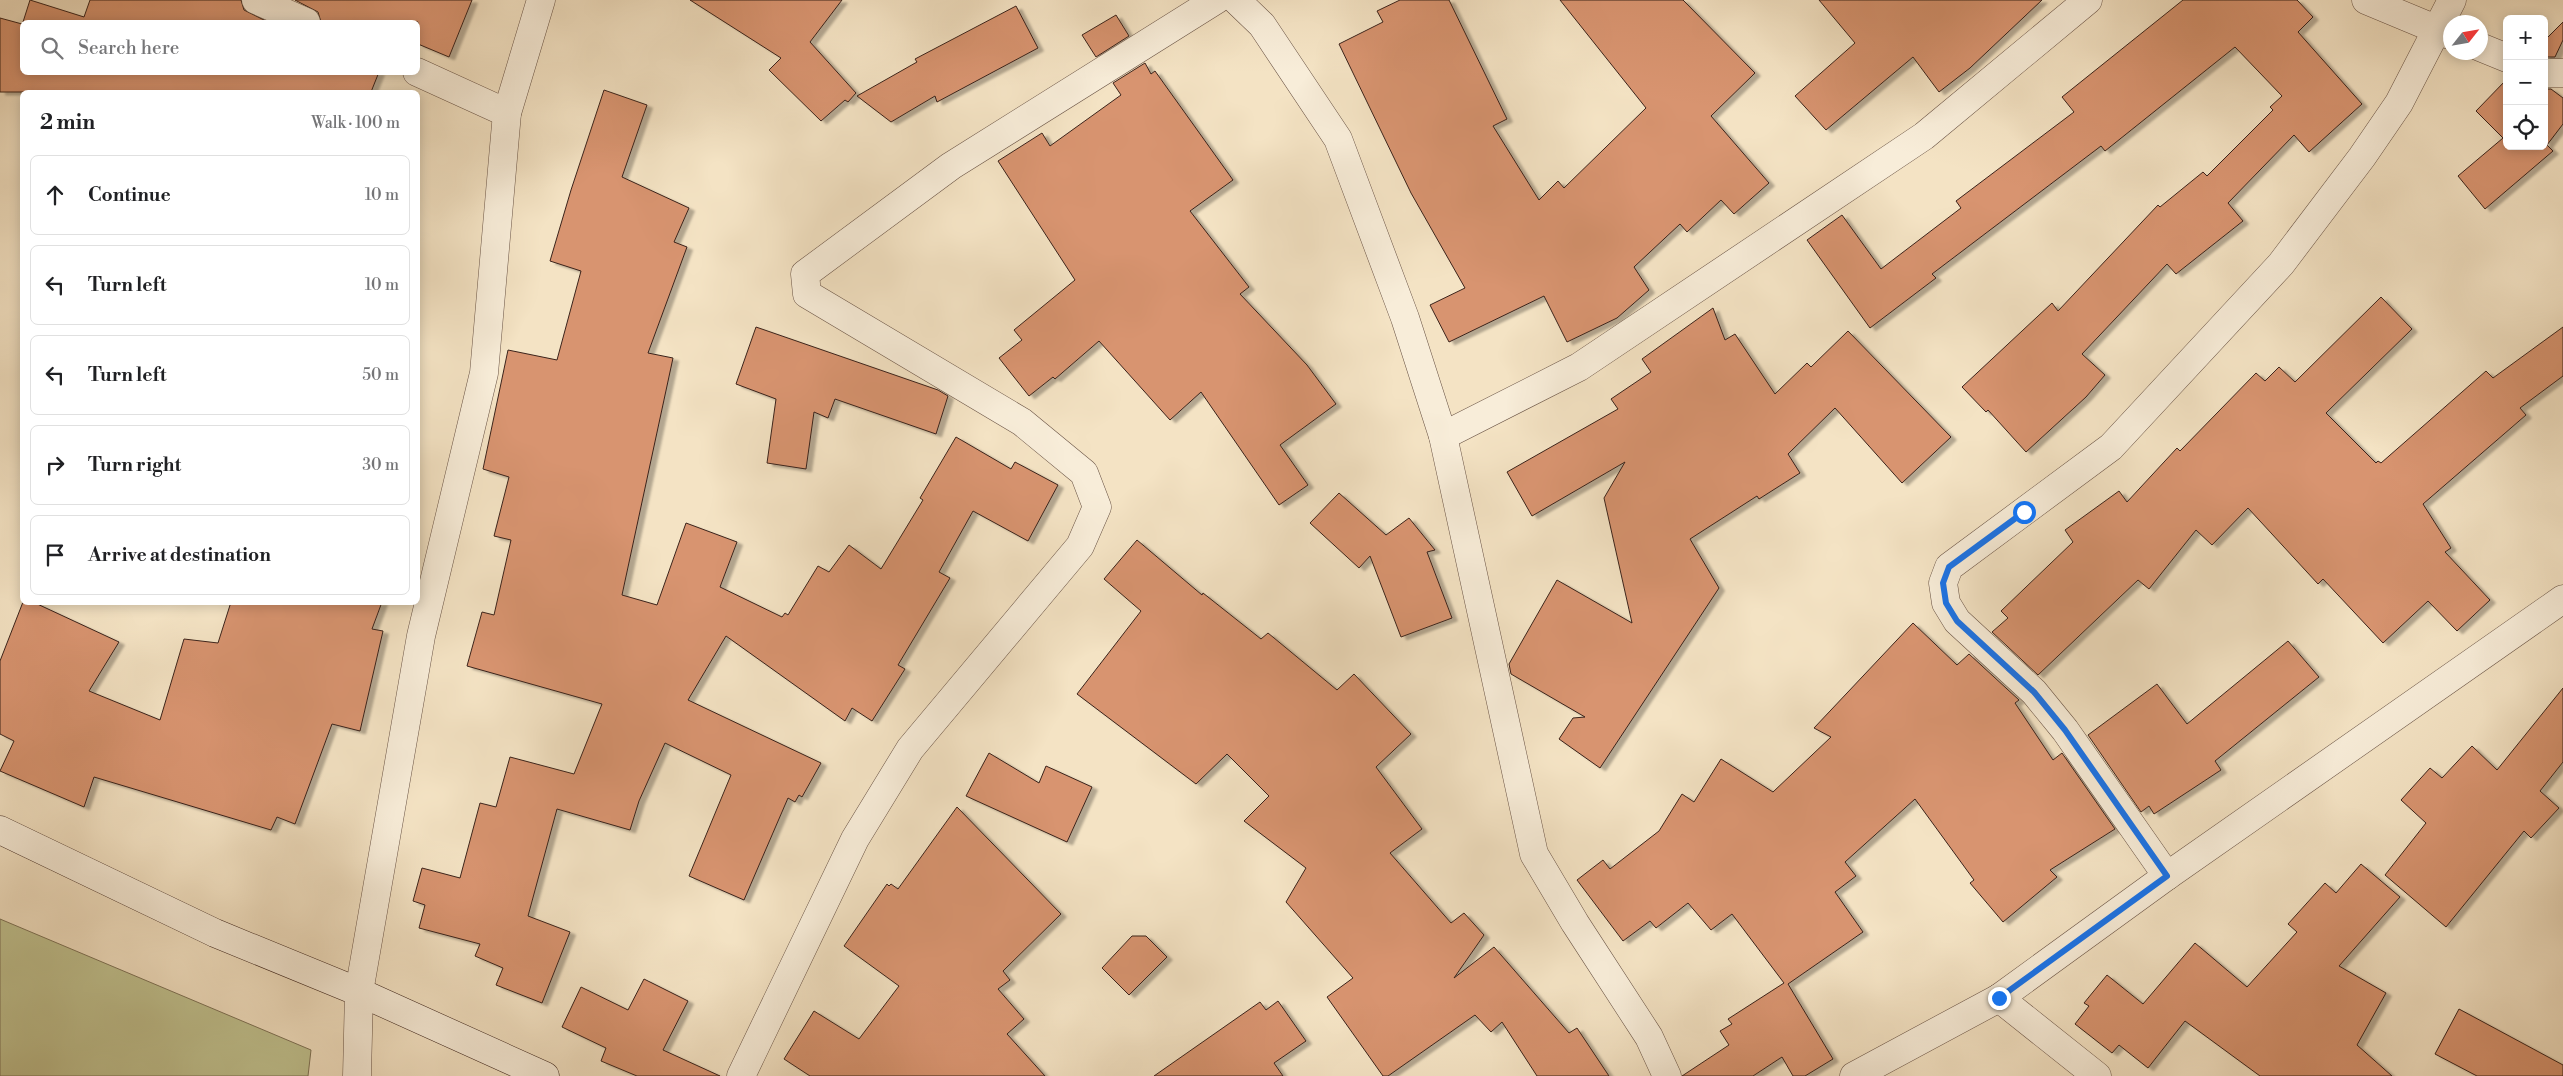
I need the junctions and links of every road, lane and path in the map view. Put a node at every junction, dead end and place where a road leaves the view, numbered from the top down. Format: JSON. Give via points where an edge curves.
{"nodes":[{"id":1,"x":256,"y":0,"type":"edge"},
{"id":2,"x":541,"y":0,"type":"edge"},
{"id":3,"x":1216,"y":0,"type":"edge"},
{"id":4,"x":1236,"y":0,"type":"edge"},
{"id":5,"x":2088,"y":0,"type":"edge"},
{"id":6,"x":2366,"y":0,"type":"edge"},
{"id":7,"x":2452,"y":0,"type":"edge"},
{"id":8,"x":2448,"y":15,"type":"edge"},
{"id":9,"x":301,"y":20,"type":"edge"},
{"id":10,"x":2443,"y":32,"type":"edge"},
{"id":11,"x":2443,"y":34,"type":"edge"},
{"id":12,"x":2488,"y":50,"type":"edge"},
{"id":13,"x":2503,"y":56,"type":"edge"},
{"id":14,"x":420,"y":73,"type":"edge"},
{"id":15,"x":2548,"y":73,"type":"edge"},
{"id":16,"x":2563,"y":73,"type":"edge"},
{"id":17,"x":507,"y":113,"type":"junction"},
{"id":18,"x":1443,"y":436,"type":"junction"},
{"id":19,"x":2563,"y":599,"type":"edge"},
{"id":20,"x":0,"y":830,"type":"edge"},
{"id":21,"x":2167,"y":876,"type":"junction"},
{"id":22,"x":359,"y":992,"type":"junction"},
{"id":23,"x":1999,"y":998,"type":"junction"},
{"id":24,"x":357,"y":1076,"type":"edge"},
{"id":25,"x":545,"y":1076,"type":"edge"},
{"id":26,"x":741,"y":1076,"type":"edge"},
{"id":27,"x":1667,"y":1076,"type":"edge"},
{"id":28,"x":1854,"y":1076,"type":"edge"},
{"id":29,"x":2096,"y":1076,"type":"edge"}],
"edges":[{"from":1,"to":9,"type":"street"},
{"from":2,"to":17,"type":"street"},
{"from":3,"to":26,"type":"street","via":[[951,166],[805,274],[807,294],[1022,422],[1084,473],[1097,507],[1080,546],[910,749],[855,839]]},
{"from":4,"to":18,"type":"street","via":[[1262,25],[1338,140],[1405,318]]},
{"from":5,"to":18,"type":"street","via":[[1916,142],[1579,367]]},
{"from":6,"to":10,"type":"street"},
{"from":7,"to":8,"type":"street"},
{"from":11,"to":21,"type":"street","via":[[2362,157],[2281,264],[2111,447],[1949,567],[1943,583],[1946,603],[1957,621],[2034,692],[2065,730]]},
{"from":12,"to":13,"type":"street"},
{"from":14,"to":17,"type":"street"},
{"from":15,"to":16,"type":"street"},
{"from":17,"to":22,"type":"street","via":[[484,373],[421,636]]},
{"from":18,"to":27,"type":"street","via":[[1534,854],[1649,1037]]},
{"from":19,"to":21,"type":"street"},
{"from":20,"to":22,"type":"street","via":[[215,933]]},
{"from":21,"to":23,"type":"street"},
{"from":22,"to":24,"type":"street"},
{"from":22,"to":25,"type":"street"},
{"from":23,"to":28,"type":"street"},
{"from":23,"to":29,"type":"street"}]}
